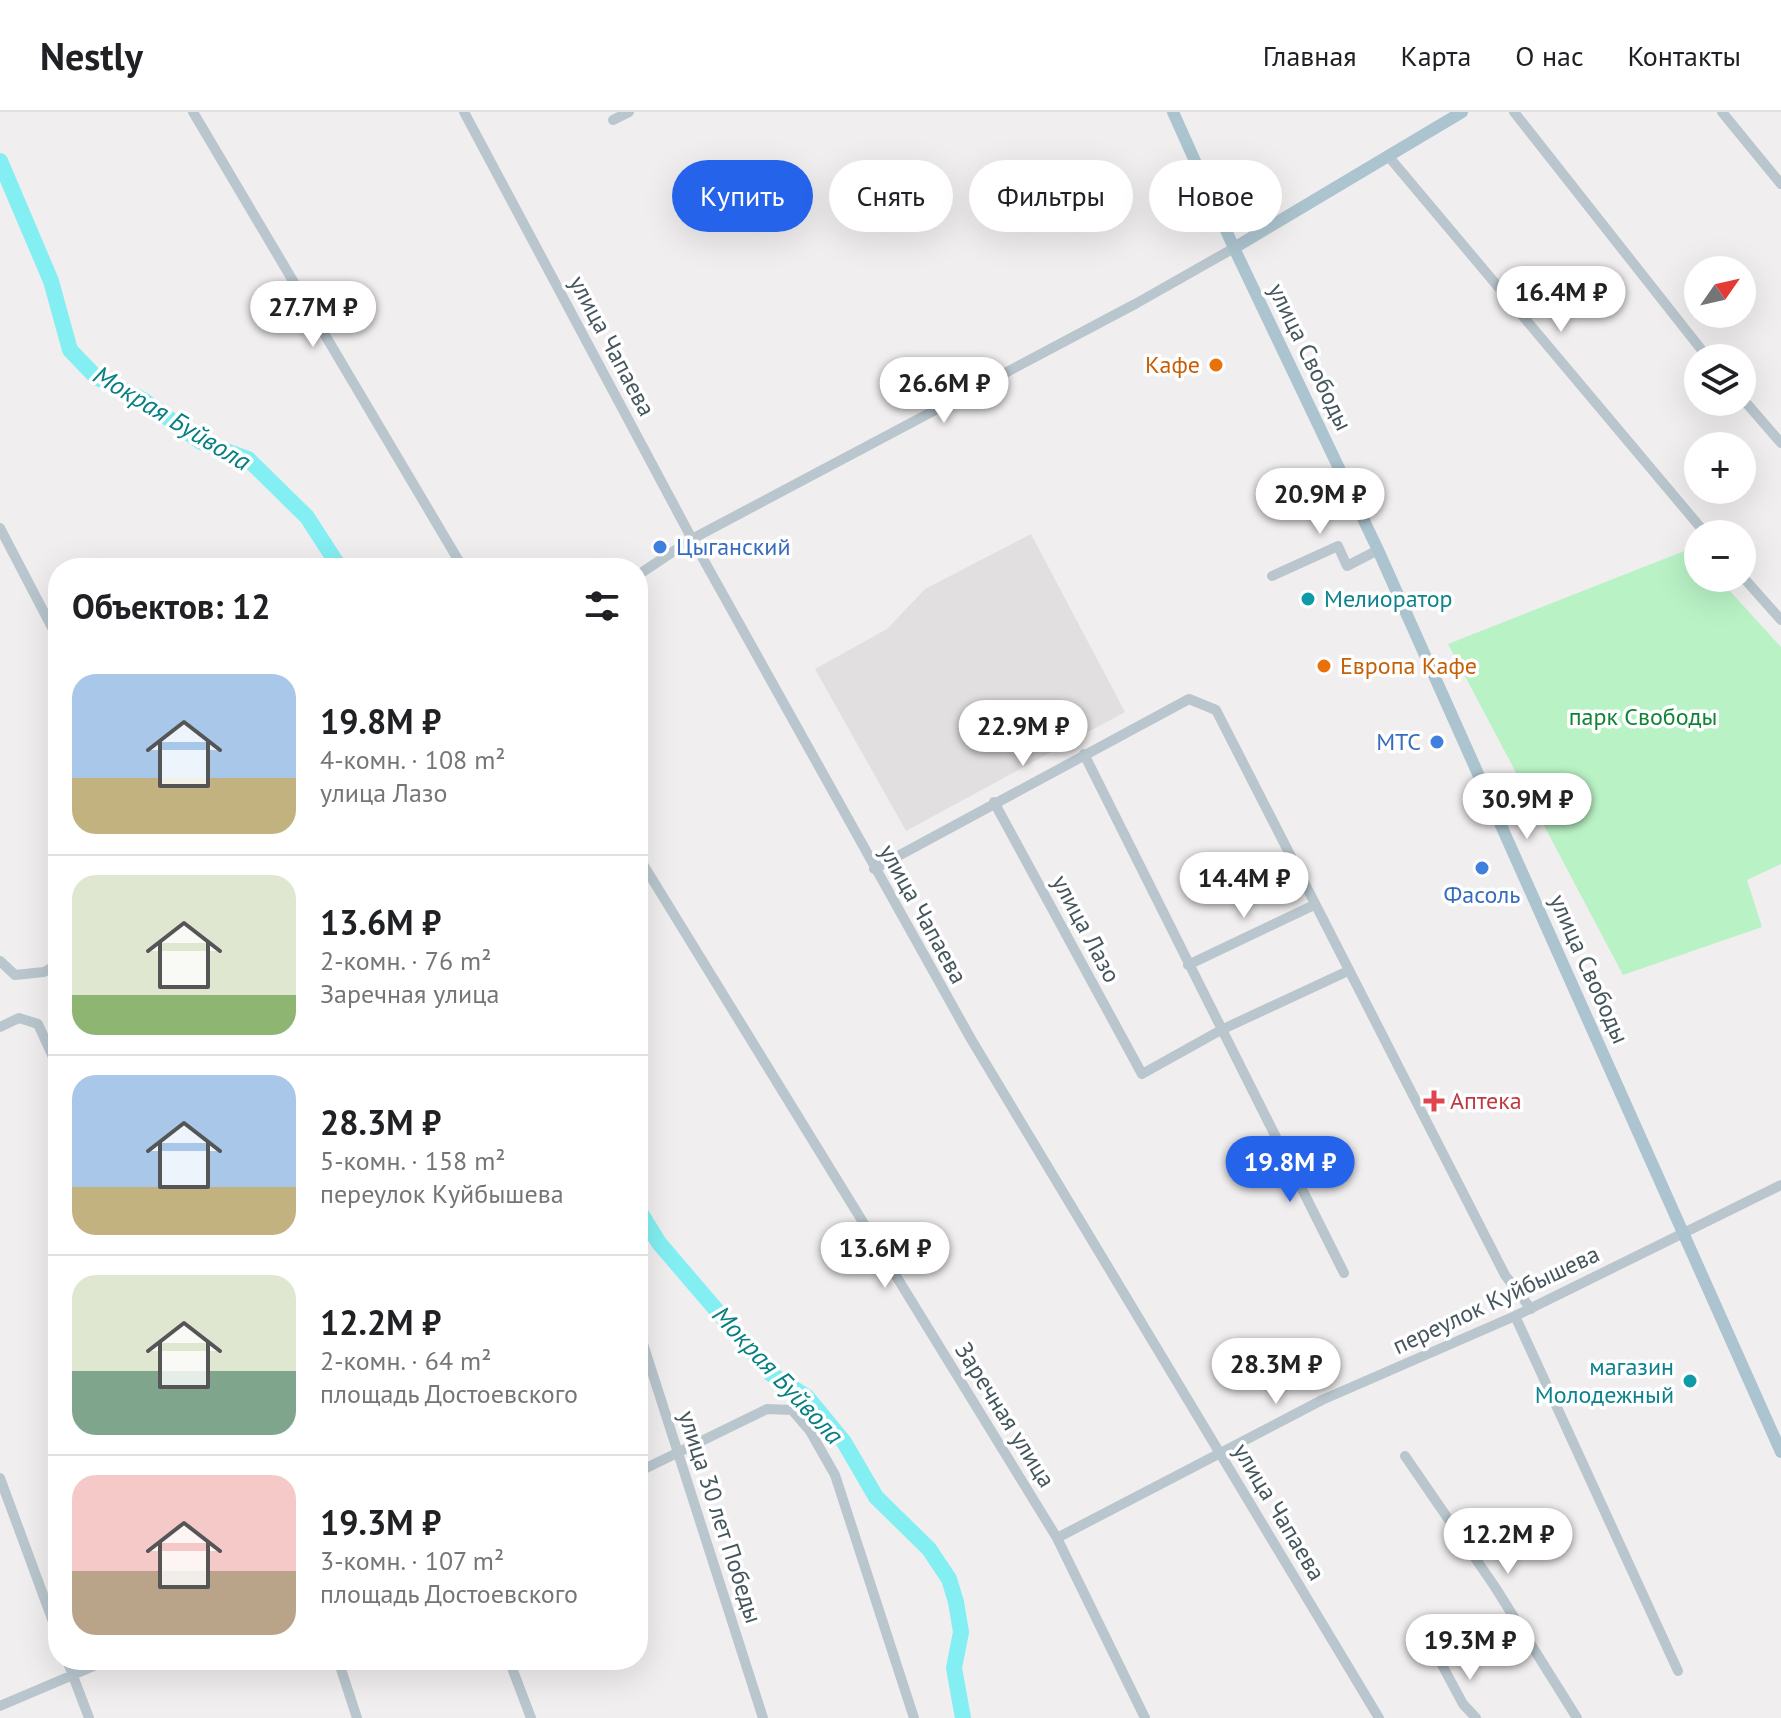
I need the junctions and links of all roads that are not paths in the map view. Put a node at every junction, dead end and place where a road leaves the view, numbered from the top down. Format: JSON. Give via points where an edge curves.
{"nodes":[{"id":1,"x":193,"y":112,"type":"edge"},
{"id":2,"x":464,"y":112,"type":"edge"},
{"id":3,"x":629,"y":112,"type":"edge"},
{"id":4,"x":1173,"y":112,"type":"edge"},
{"id":5,"x":1462,"y":112,"type":"edge"},
{"id":6,"x":1514,"y":112,"type":"edge"},
{"id":7,"x":1722,"y":112,"type":"edge"},
{"id":8,"x":613,"y":120,"type":"dead end"},
{"id":9,"x":1389,"y":157,"type":"junction"},
{"id":10,"x":1781,"y":184,"type":"edge"},
{"id":11,"x":1234,"y":248,"type":"junction"},
{"id":12,"x":1697,"y":344,"type":"edge"},
{"id":13,"x":1756,"y":414,"type":"edge"},
{"id":14,"x":1781,"y":443,"type":"edge"},
{"id":15,"x":1694,"y":520,"type":"edge"},
{"id":16,"x":0,"y":528,"type":"edge"},
{"id":17,"x":692,"y":539,"type":"junction"},
{"id":18,"x":1378,"y":550,"type":"junction"},
{"id":19,"x":457,"y":558,"type":"edge"},
{"id":20,"x":648,"y":568,"type":"edge"},
{"id":21,"x":1272,"y":576,"type":"dead end"},
{"id":22,"x":1756,"y":592,"type":"edge"},
{"id":23,"x":48,"y":620,"type":"edge"},
{"id":24,"x":1781,"y":620,"type":"edge"},
{"id":25,"x":1084,"y":754,"type":"junction"},
{"id":26,"x":994,"y":802,"type":"junction"},
{"id":27,"x":874,"y":869,"type":"junction"},
{"id":28,"x":648,"y":872,"type":"edge"},
{"id":29,"x":1314,"y":905,"type":"junction"},
{"id":30,"x":0,"y":961,"type":"edge"},
{"id":31,"x":1188,"y":965,"type":"junction"},
{"id":32,"x":48,"y":970,"type":"edge"},
{"id":33,"x":1348,"y":971,"type":"junction"},
{"id":34,"x":0,"y":1027,"type":"edge"},
{"id":35,"x":1221,"y":1030,"type":"junction"},
{"id":36,"x":48,"y":1046,"type":"edge"},
{"id":37,"x":1781,"y":1185,"type":"edge"},
{"id":38,"x":1683,"y":1234,"type":"junction"},
{"id":39,"x":1344,"y":1273,"type":"dead end"},
{"id":40,"x":1531,"y":1309,"type":"junction"},
{"id":41,"x":1515,"y":1316,"type":"junction"},
{"id":42,"x":648,"y":1359,"type":"edge"},
{"id":43,"x":678,"y":1451,"type":"junction"},
{"id":44,"x":1781,"y":1452,"type":"edge"},
{"id":45,"x":1221,"y":1454,"type":"junction"},
{"id":46,"x":1405,"y":1456,"type":"dead end"},
{"id":47,"x":648,"y":1467,"type":"edge"},
{"id":48,"x":0,"y":1478,"type":"edge"},
{"id":49,"x":1057,"y":1538,"type":"junction"},
{"id":50,"x":48,"y":1608,"type":"edge"},
{"id":51,"x":1441,"y":1663,"type":"dead end"},
{"id":52,"x":71,"y":1670,"type":"edge"},
{"id":53,"x":80,"y":1670,"type":"edge"},
{"id":54,"x":341,"y":1670,"type":"edge"},
{"id":55,"x":513,"y":1670,"type":"edge"},
{"id":56,"x":1678,"y":1671,"type":"dead end"},
{"id":57,"x":72,"y":1673,"type":"junction"},
{"id":58,"x":0,"y":1706,"type":"edge"},
{"id":59,"x":89,"y":1718,"type":"edge"},
{"id":60,"x":357,"y":1718,"type":"edge"},
{"id":61,"x":531,"y":1718,"type":"edge"},
{"id":62,"x":763,"y":1718,"type":"edge"},
{"id":63,"x":914,"y":1718,"type":"edge"},
{"id":64,"x":1145,"y":1718,"type":"edge"},
{"id":65,"x":1379,"y":1718,"type":"edge"},
{"id":66,"x":1476,"y":1718,"type":"edge"},
{"id":67,"x":1577,"y":1718,"type":"edge"}],
"edges":[{"from":1,"to":19,"type":"street"},
{"from":2,"to":17,"type":"street","name":"улица Чапаева"},
{"from":3,"to":8,"type":"street"},
{"from":4,"to":11,"type":"main road","name":"улица Свободы"},
{"from":5,"to":9,"type":"main road"},
{"from":6,"to":12,"type":"street"},
{"from":7,"to":10,"type":"street"},
{"from":9,"to":11,"type":"main road"},
{"from":9,"to":15,"type":"street"},
{"from":11,"to":17,"type":"street"},
{"from":11,"to":18,"type":"main road","name":"улица Свободы"},
{"from":13,"to":14,"type":"street"},
{"from":16,"to":23,"type":"street"},
{"from":17,"to":20,"type":"street"},
{"from":17,"to":27,"type":"street","name":"улица Чапаева"},
{"from":18,"to":21,"type":"street","via":[[1347,566],[1338,546]]},
{"from":18,"to":38,"type":"main road","name":"улица Свободы"},
{"from":22,"to":24,"type":"street"},
{"from":25,"to":26,"type":"street"},
{"from":25,"to":29,"type":"street","via":[[1189,699],[1216,710]]},
{"from":25,"to":31,"type":"street"},
{"from":26,"to":27,"type":"street"},
{"from":26,"to":35,"type":"street","name":"улица Лазо","via":[[1142,1074]]},
{"from":27,"to":45,"type":"street","name":"улица Чапаева"},
{"from":28,"to":49,"type":"street","name":"Заречная улица"},
{"from":29,"to":31,"type":"street"},
{"from":29,"to":33,"type":"street"},
{"from":30,"to":32,"type":"street","via":[[15,975]]},
{"from":31,"to":35,"type":"street"},
{"from":33,"to":35,"type":"street"},
{"from":33,"to":40,"type":"street","via":[[1505,1275]]},
{"from":34,"to":36,"type":"street","via":[[19,1018],[38,1024]]},
{"from":35,"to":39,"type":"street"},
{"from":37,"to":38,"type":"street","name":"переулок Куйбышева"},
{"from":38,"to":40,"type":"street","name":"переулок Куйбышева"},
{"from":38,"to":44,"type":"main road","name":"улица Свободы"},
{"from":40,"to":41,"type":"street","name":"переулок Куйбышева"},
{"from":41,"to":45,"type":"street","name":"переулок Куйбышева","via":[[1322,1400]]},
{"from":41,"to":56,"type":"street"},
{"from":42,"to":43,"type":"street","name":"улица 30 лет Победы"},
{"from":43,"to":47,"type":"street"},
{"from":43,"to":62,"type":"street","name":"улица 30 лет Победы"},
{"from":43,"to":63,"type":"street","via":[[767,1409],[792,1410],[835,1475]]},
{"from":45,"to":49,"type":"street","name":"переулок Куйбышева"},
{"from":45,"to":65,"type":"street","name":"улица Чапаева"},
{"from":46,"to":67,"type":"street"},
{"from":48,"to":50,"type":"street"},
{"from":49,"to":64,"type":"street","name":"Заречная улица"},
{"from":51,"to":66,"type":"street"},
{"from":52,"to":57,"type":"street"},
{"from":53,"to":57,"type":"street"},
{"from":54,"to":60,"type":"street"},
{"from":55,"to":61,"type":"street"},
{"from":57,"to":58,"type":"street"},
{"from":57,"to":59,"type":"street"}]}
